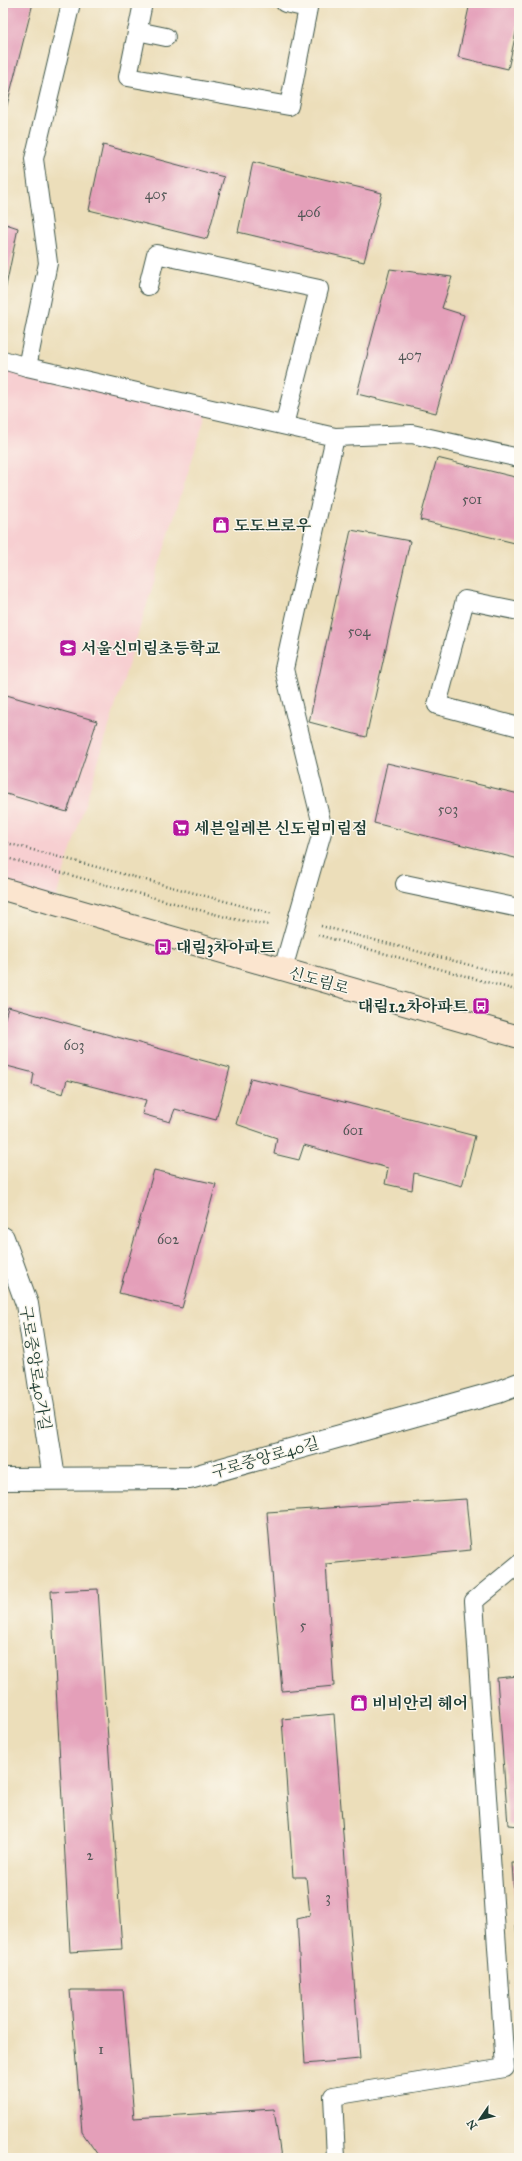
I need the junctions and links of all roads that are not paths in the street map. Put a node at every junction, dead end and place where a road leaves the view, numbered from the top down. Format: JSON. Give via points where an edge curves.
{"nodes":[{"id":1,"x":71,"y":3,"type":"edge"},
{"id":2,"x":143,"y":3,"type":"edge"},
{"id":3,"x":285,"y":3,"type":"edge"},
{"id":4,"x":137,"y":31,"type":"junction"},
{"id":5,"x":166,"y":38,"type":"dead end"},
{"id":6,"x":148,"y":286,"type":"dead end"},
{"id":7,"x":3,"y":360,"type":"edge"},
{"id":8,"x":27,"y":367,"type":"junction"},
{"id":9,"x":284,"y":425,"type":"junction"},
{"id":10,"x":335,"y":437,"type":"junction"},
{"id":11,"x":519,"y":458,"type":"edge"},
{"id":12,"x":519,"y":612,"type":"edge"},
{"id":13,"x":519,"y":727,"type":"edge"},
{"id":14,"x":404,"y":884,"type":"dead end"},
{"id":15,"x":3,"y":889,"type":"edge"},
{"id":16,"x":519,"y":908,"type":"edge"},
{"id":17,"x":283,"y":969,"type":"junction"},
{"id":18,"x":519,"y":1037,"type":"edge"},
{"id":19,"x":3,"y":1238,"type":"edge"},
{"id":20,"x":519,"y":1384,"type":"edge"},
{"id":21,"x":54,"y":1478,"type":"junction"},
{"id":22,"x":3,"y":1479,"type":"edge"},
{"id":23,"x":519,"y":1564,"type":"edge"},
{"id":24,"x":336,"y":2158,"type":"edge"}],
"edges":[{"from":1,"to":8,"type":"lane","via":[[34,159],[48,263]]},
{"from":2,"to":4,"type":"lane"},
{"from":3,"to":4,"type":"lane","via":[[308,8],[289,106],[128,77]]},
{"from":4,"to":5,"type":"lane"},
{"from":6,"to":9,"type":"lane","via":[[156,254],[319,289]]},
{"from":7,"to":8,"type":"lane"},
{"from":8,"to":9,"type":"lane"},
{"from":9,"to":10,"type":"lane"},
{"from":10,"to":11,"type":"lane","via":[[412,434]]},
{"from":10,"to":17,"type":"lane","via":[[284,669],[323,829]]},
{"from":12,"to":13,"type":"lane","via":[[465,600],[437,705]]},
{"from":14,"to":16,"type":"lane"},
{"from":15,"to":17,"type":"street","name":"신도림로"},
{"from":17,"to":18,"type":"street","name":"신도림로"},
{"from":19,"to":21,"type":"street","name":"구로중앙로40가길","via":[[27,1304]]},
{"from":20,"to":21,"type":"street","name":"구로중앙로40길","via":[[190,1478]]},
{"from":21,"to":22,"type":"street","name":"구로중앙로40길"},
{"from":23,"to":24,"type":"lane","via":[[474,1601],[505,2068],[333,2096]]}]}
